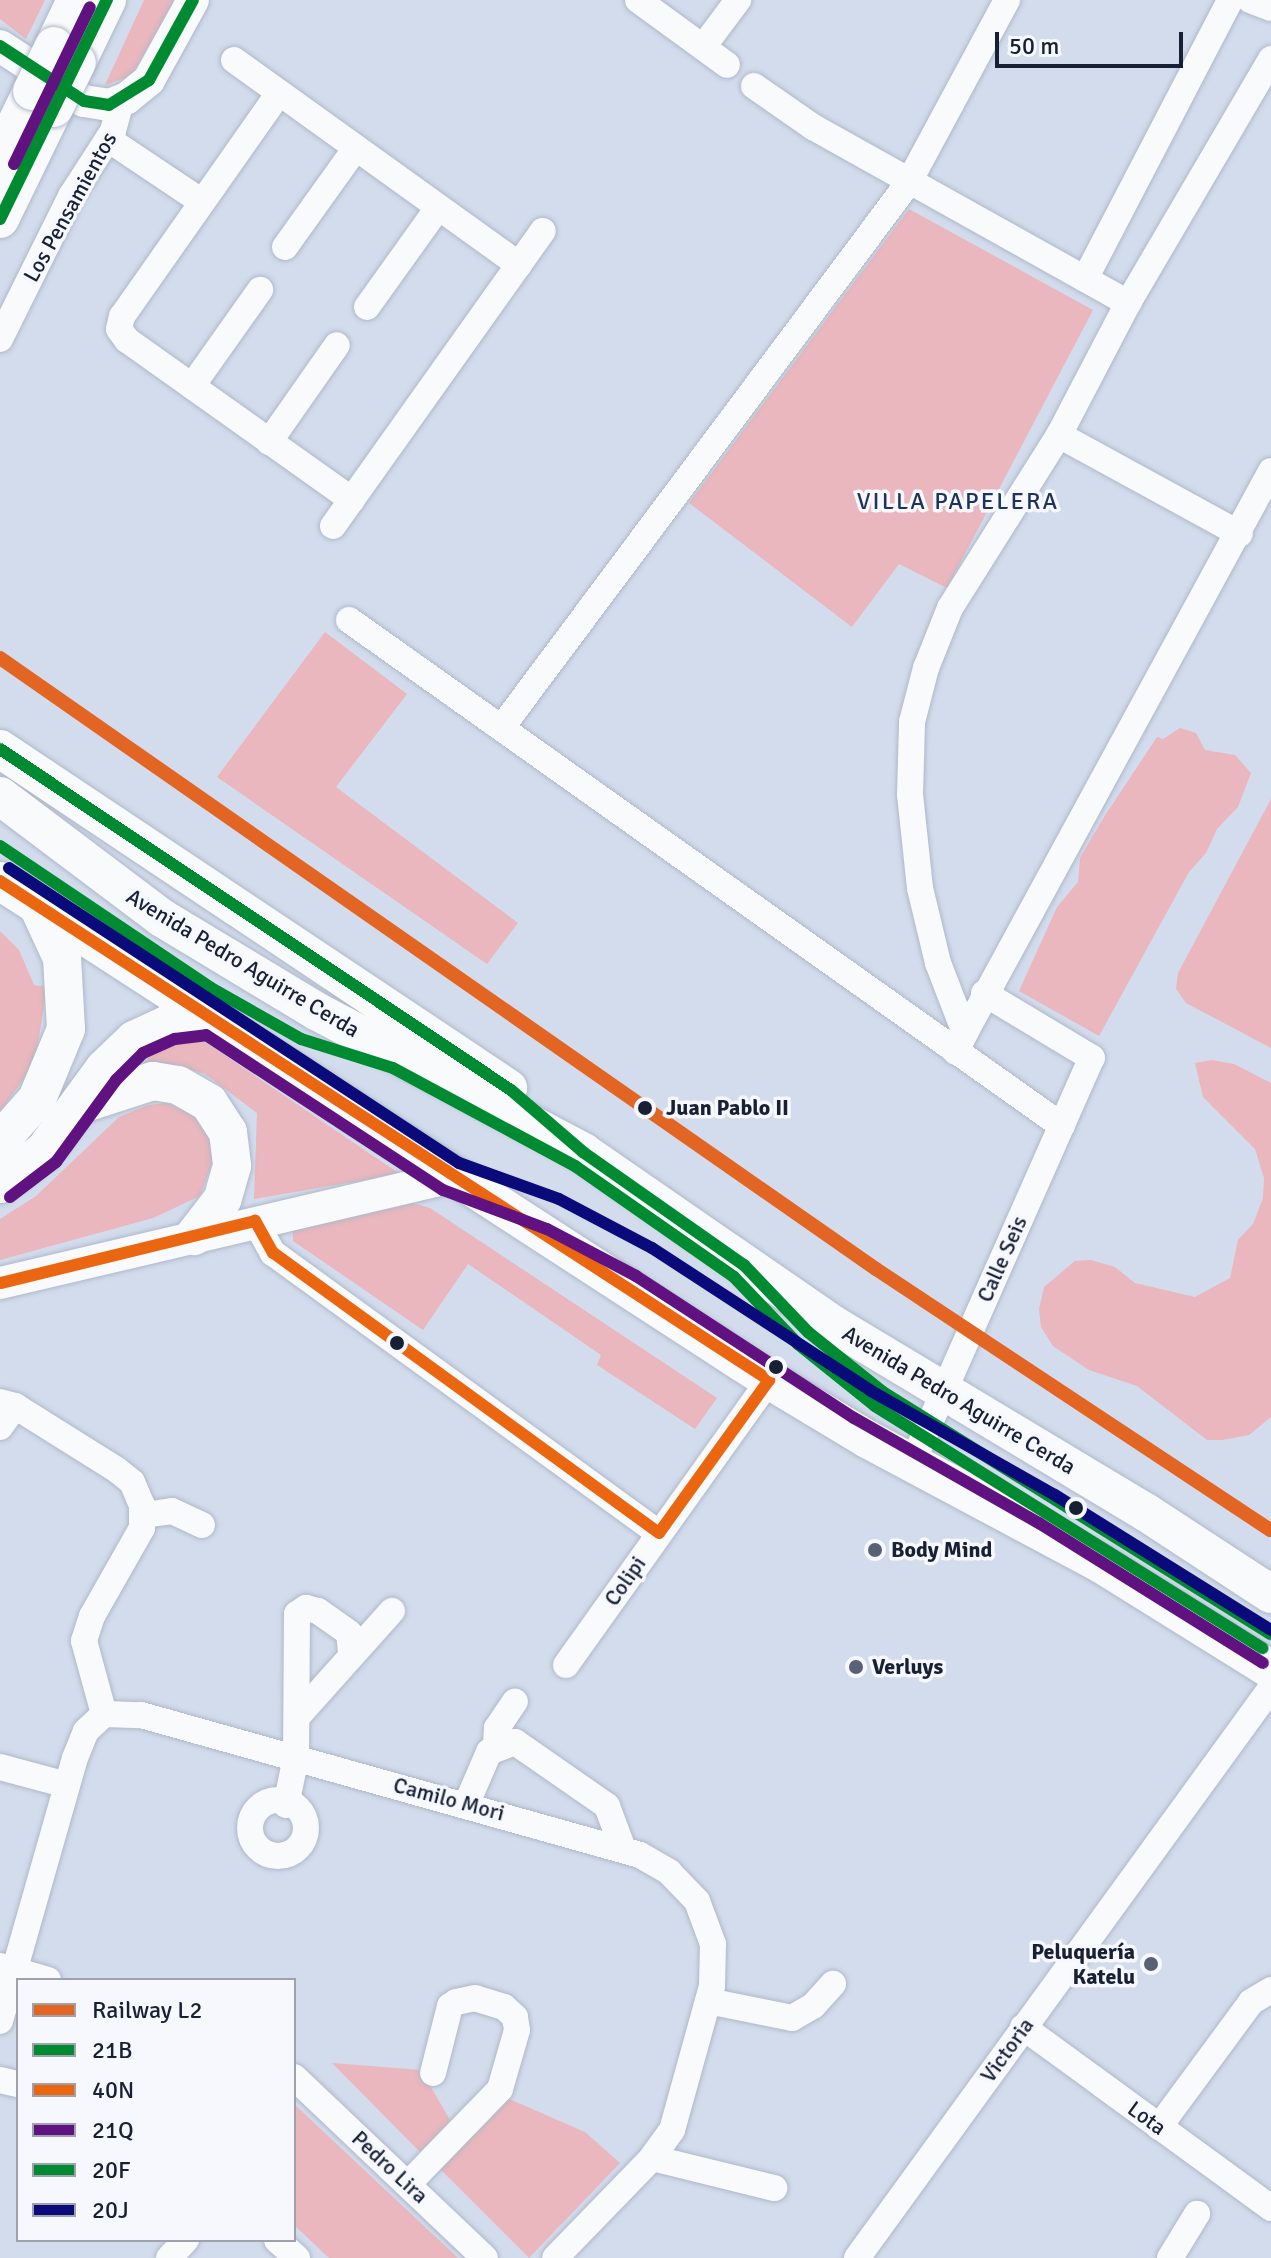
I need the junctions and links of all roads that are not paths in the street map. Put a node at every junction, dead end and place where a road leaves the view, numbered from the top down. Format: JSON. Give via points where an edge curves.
{"nodes":[{"id":1,"x":76,"y":0,"type":"edge"},
{"id":2,"x":107,"y":0,"type":"edge"},
{"id":3,"x":193,"y":0,"type":"edge"},
{"id":4,"x":638,"y":0,"type":"edge"},
{"id":5,"x":738,"y":0,"type":"edge"},
{"id":6,"x":1007,"y":0,"type":"edge"},
{"id":7,"x":1230,"y":0,"type":"edge"},
{"id":8,"x":1250,"y":0,"type":"edge"},
{"id":9,"x":1271,"y":8,"type":"edge"},
{"id":10,"x":0,"y":46,"type":"edge"},
{"id":11,"x":703,"y":47,"type":"junction"},
{"id":12,"x":65,"y":54,"type":"junction"},
{"id":13,"x":1271,"y":59,"type":"edge"},
{"id":14,"x":234,"y":60,"type":"dead end"},
{"id":15,"x":727,"y":65,"type":"dead end"},
{"id":16,"x":754,"y":86,"type":"dead end"},
{"id":17,"x":279,"y":93,"type":"junction"},
{"id":18,"x":43,"y":100,"type":"junction"},
{"id":19,"x":121,"y":102,"type":"junction"},
{"id":20,"x":108,"y":139,"type":"junction"},
{"id":21,"x":356,"y":148,"type":"junction"},
{"id":22,"x":0,"y":157,"type":"edge"},
{"id":23,"x":909,"y":182,"type":"junction"},
{"id":24,"x":202,"y":202,"type":"junction"},
{"id":25,"x":438,"y":208,"type":"junction"},
{"id":26,"x":0,"y":219,"type":"edge"},
{"id":27,"x":543,"y":231,"type":"dead end"},
{"id":28,"x":285,"y":247,"type":"dead end"},
{"id":29,"x":519,"y":265,"type":"junction"},
{"id":30,"x":1085,"y":279,"type":"junction"},
{"id":31,"x":260,"y":290,"type":"dead end"},
{"id":32,"x":1128,"y":303,"type":"junction"},
{"id":33,"x":367,"y":307,"type":"dead end"},
{"id":34,"x":0,"y":339,"type":"edge"},
{"id":35,"x":337,"y":345,"type":"dead end"},
{"id":36,"x":192,"y":386,"type":"junction"},
{"id":37,"x":1059,"y":435,"type":"junction"},
{"id":38,"x":269,"y":442,"type":"junction"},
{"id":39,"x":1271,"y":471,"type":"edge"},
{"id":40,"x":352,"y":500,"type":"junction"},
{"id":41,"x":333,"y":526,"type":"dead end"},
{"id":42,"x":1240,"y":534,"type":"junction"},
{"id":43,"x":349,"y":620,"type":"dead end"},
{"id":44,"x":502,"y":727,"type":"junction"},
{"id":45,"x":0,"y":749,"type":"edge"},
{"id":46,"x":0,"y":796,"type":"edge"},
{"id":47,"x":0,"y":881,"type":"edge"},
{"id":48,"x":38,"y":906,"type":"junction"},
{"id":49,"x":984,"y":993,"type":"junction"},
{"id":50,"x":210,"y":1018,"type":"junction"},
{"id":51,"x":960,"y":1043,"type":"junction"},
{"id":52,"x":79,"y":1105,"type":"junction"},
{"id":53,"x":1062,"y":1126,"type":"junction"},
{"id":54,"x":0,"y":1141,"type":"edge"},
{"id":55,"x":583,"y":1152,"type":"junction"},
{"id":56,"x":452,"y":1177,"type":"junction"},
{"id":57,"x":0,"y":1184,"type":"edge"},
{"id":58,"x":255,"y":1221,"type":"junction"},
{"id":59,"x":194,"y":1236,"type":"junction"},
{"id":60,"x":0,"y":1283,"type":"edge"},
{"id":61,"x":769,"y":1380,"type":"junction"},
{"id":62,"x":944,"y":1391,"type":"junction"},
{"id":63,"x":5,"y":1411,"type":"edge"},
{"id":64,"x":913,"y":1461,"type":"junction"},
{"id":65,"x":144,"y":1515,"type":"junction"},
{"id":66,"x":202,"y":1525,"type":"dead end"},
{"id":67,"x":659,"y":1533,"type":"junction"},
{"id":68,"x":1271,"y":1594,"type":"edge"},
{"id":69,"x":392,"y":1611,"type":"dead end"},
{"id":70,"x":351,"y":1652,"type":"junction"},
{"id":71,"x":566,"y":1665,"type":"dead end"},
{"id":72,"x":1271,"y":1670,"type":"edge"},
{"id":73,"x":1271,"y":1688,"type":"edge"},
{"id":74,"x":515,"y":1701,"type":"dead end"},
{"id":75,"x":104,"y":1714,"type":"junction"},
{"id":76,"x":298,"y":1716,"type":"junction"},
{"id":77,"x":496,"y":1745,"type":"junction"},
{"id":78,"x":296,"y":1757,"type":"junction"},
{"id":79,"x":0,"y":1767,"type":"edge"},
{"id":80,"x":67,"y":1785,"type":"junction"},
{"id":81,"x":467,"y":1803,"type":"junction"},
{"id":82,"x":286,"y":1805,"type":"dead end"},
{"id":83,"x":623,"y":1849,"type":"junction"},
{"id":84,"x":7,"y":1968,"type":"edge"},
{"id":85,"x":41,"y":1978,"type":"edge"},
{"id":86,"x":833,"y":1984,"type":"dead end"},
{"id":87,"x":1271,"y":1990,"type":"edge"},
{"id":88,"x":708,"y":2001,"type":"junction"},
{"id":89,"x":0,"y":2021,"type":"edge"},
{"id":90,"x":1023,"y":2027,"type":"junction"},
{"id":91,"x":433,"y":2073,"type":"dead end"},
{"id":92,"x":296,"y":2079,"type":"edge"},
{"id":93,"x":1159,"y":2127,"type":"junction"},
{"id":94,"x":652,"y":2158,"type":"junction"},
{"id":95,"x":408,"y":2184,"type":"junction"},
{"id":96,"x":774,"y":2188,"type":"dead end"},
{"id":97,"x":1271,"y":2208,"type":"edge"},
{"id":98,"x":1197,"y":2214,"type":"dead end"},
{"id":99,"x":184,"y":2242,"type":"edge"},
{"id":100,"x":279,"y":2242,"type":"edge"},
{"id":101,"x":476,"y":2255,"type":"edge"},
{"id":102,"x":169,"y":2258,"type":"edge"},
{"id":103,"x":297,"y":2258,"type":"edge"},
{"id":104,"x":555,"y":2258,"type":"edge"},
{"id":105,"x":857,"y":2258,"type":"edge"},
{"id":106,"x":1170,"y":2258,"type":"edge"}],
"edges":[{"from":1,"to":12,"type":"highway"},
{"from":2,"to":12,"type":"highway"},
{"from":3,"to":19,"type":"main road","name":"Los Pensamientos","via":[[157,70]]},
{"from":4,"to":11,"type":"street"},
{"from":5,"to":11,"type":"street"},
{"from":6,"to":23,"type":"street"},
{"from":7,"to":30,"type":"street"},
{"from":8,"to":9,"type":"street"},
{"from":10,"to":19,"type":"main road","via":[[84,101]]},
{"from":11,"to":15,"type":"street"},
{"from":12,"to":18,"type":"highway","bridge":true},
{"from":13,"to":32,"type":"street"},
{"from":14,"to":17,"type":"street"},
{"from":16,"to":23,"type":"street"},
{"from":17,"to":21,"type":"street"},
{"from":17,"to":24,"type":"street"},
{"from":18,"to":22,"type":"highway"},
{"from":18,"to":26,"type":"highway"},
{"from":19,"to":20,"type":"street","name":"Los Pensamientos"},
{"from":20,"to":24,"type":"street"},
{"from":20,"to":34,"type":"street","name":"Los Pensamientos","via":[[71,196]]},
{"from":21,"to":25,"type":"street"},
{"from":21,"to":28,"type":"street"},
{"from":23,"to":30,"type":"street"},
{"from":23,"to":44,"type":"street"},
{"from":24,"to":36,"type":"street","via":[[119,322],[127,340]]},
{"from":25,"to":29,"type":"street"},
{"from":25,"to":33,"type":"street"},
{"from":27,"to":29,"type":"street"},
{"from":29,"to":40,"type":"street"},
{"from":30,"to":32,"type":"street"},
{"from":31,"to":36,"type":"street"},
{"from":32,"to":37,"type":"street"},
{"from":35,"to":38,"type":"street"},
{"from":36,"to":38,"type":"street"},
{"from":37,"to":42,"type":"street"},
{"from":37,"to":51,"type":"street","via":[[950,608],[936,636],[912,722],[910,795],[920,888]]},
{"from":38,"to":40,"type":"street"},
{"from":39,"to":42,"type":"street"},
{"from":40,"to":41,"type":"street"},
{"from":42,"to":49,"type":"street"},
{"from":43,"to":44,"type":"street"},
{"from":44,"to":51,"type":"street"},
{"from":45,"to":55,"type":"highway","via":[[511,1090]]},
{"from":46,"to":55,"type":"highway","name":"Avenida Pedro Aguirre Cerda","via":[[162,918],[275,987]]},
{"from":47,"to":48,"type":"highway"},
{"from":48,"to":50,"type":"highway"},
{"from":48,"to":54,"type":"highway","via":[[62,958],[66,1029],[37,1099]]},
{"from":49,"to":51,"type":"street"},
{"from":49,"to":53,"type":"street","name":"Calle Seis","via":[[1092,1058]]},
{"from":50,"to":52,"type":"highway","via":[[170,1023],[134,1040],[104,1069]]},
{"from":50,"to":56,"type":"highway"},
{"from":51,"to":53,"type":"street"},
{"from":52,"to":57,"type":"highway","via":[[44,1151]]},
{"from":52,"to":59,"type":"highway","via":[[153,1081],[178,1085],[209,1103],[228,1132],[232,1166],[222,1200]]},
{"from":53,"to":62,"type":"street","name":"Calle Seis"},
{"from":55,"to":62,"type":"highway","name":"Avenida Pedro Aguirre Cerda","via":[[783,1291]]},
{"from":56,"to":58,"type":"main road"},
{"from":56,"to":61,"type":"highway"},
{"from":58,"to":59,"type":"main road"},
{"from":58,"to":67,"type":"street","via":[[273,1253]]},
{"from":59,"to":60,"type":"main road"},
{"from":61,"to":64,"type":"highway"},
{"from":61,"to":67,"type":"street","name":"Colipi"},
{"from":62,"to":64,"type":"street","name":"Calle Seis"},
{"from":62,"to":68,"type":"highway","name":"Avenida Pedro Aguirre Cerda"},
{"from":63,"to":65,"type":"street","via":[[132,1482]]},
{"from":64,"to":72,"type":"highway","via":[[1101,1564]]},
{"from":65,"to":66,"type":"street","via":[[172,1511]]},
{"from":65,"to":75,"type":"street","via":[[135,1542],[86,1629],[84,1654]]},
{"from":67,"to":71,"type":"street","name":"Colipi"},
{"from":69,"to":70,"type":"street","via":[[369,1641]]},
{"from":70,"to":76,"type":"street"},
{"from":70,"to":76,"type":"street","via":[[349,1633],[318,1611],[306,1608],[297,1614]]},
{"from":73,"to":90,"type":"street","name":"Victoria"},
{"from":74,"to":77,"type":"street","via":[[497,1728]]},
{"from":75,"to":78,"type":"street","name":"Camilo Mori","via":[[125,1711]]},
{"from":75,"to":80,"type":"street","via":[[86,1731]]},
{"from":76,"to":78,"type":"street"},
{"from":77,"to":81,"type":"street","via":[[481,1764]]},
{"from":77,"to":83,"type":"street","via":[[523,1746],[598,1798],[614,1816]]},
{"from":78,"to":81,"type":"street","name":"Camilo Mori"},
{"from":78,"to":82,"type":"street"},
{"from":79,"to":80,"type":"street"},
{"from":80,"to":84,"type":"street"},
{"from":81,"to":83,"type":"street","name":"Camilo Mori"},
{"from":83,"to":88,"type":"street","name":"Camilo Mori","via":[[669,1872],[697,1901],[713,1944]]},
{"from":84,"to":85,"type":"street"},
{"from":84,"to":89,"type":"street"},
{"from":86,"to":88,"type":"street","via":[[813,2006],[792,2018]]},
{"from":87,"to":93,"type":"street","via":[[1251,2002]]},
{"from":88,"to":94,"type":"street","name":"Camilo Mori","via":[[678,2116]]},
{"from":90,"to":93,"type":"street","name":"Lota"},
{"from":90,"to":105,"type":"street","name":"Victoria"},
{"from":91,"to":95,"type":"street","via":[[450,2006],[475,1998],[504,2007],[515,2017],[517,2030],[500,2089]]},
{"from":92,"to":95,"type":"street","name":"Pedro Lira"},
{"from":93,"to":97,"type":"street","name":"Lota"},
{"from":94,"to":96,"type":"street"},
{"from":94,"to":104,"type":"street","name":"Camilo Mori"},
{"from":95,"to":101,"type":"street","name":"Pedro Lira"},
{"from":98,"to":106,"type":"street"},
{"from":99,"to":102,"type":"street"},
{"from":100,"to":103,"type":"street"}]}
